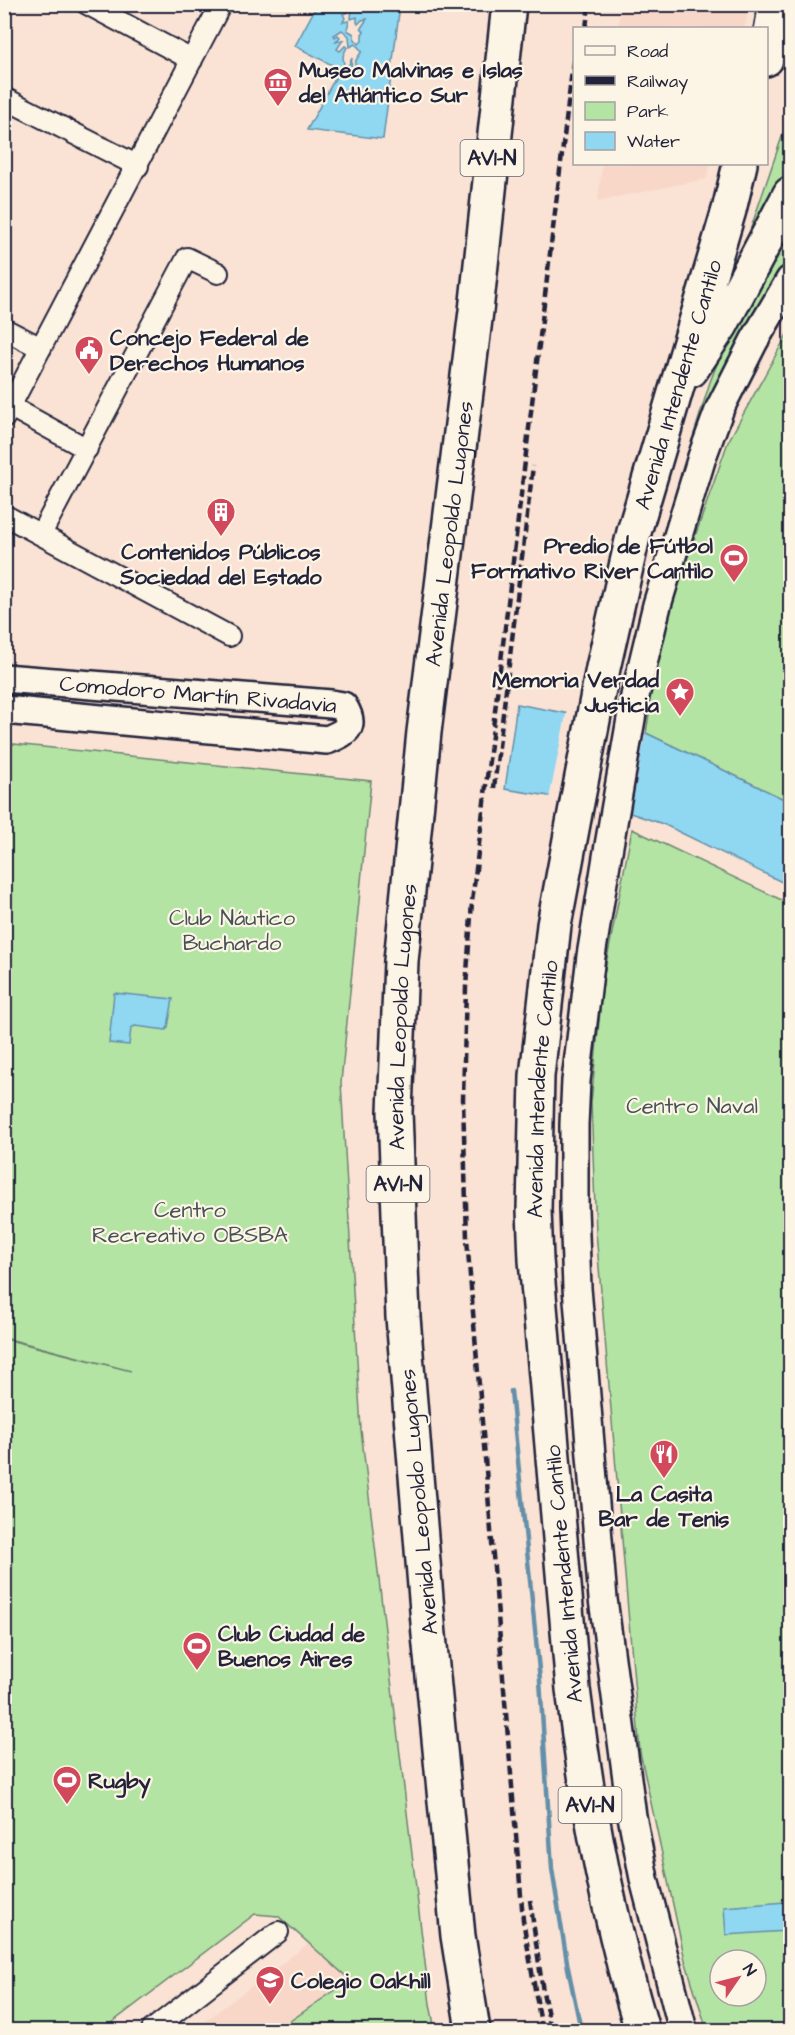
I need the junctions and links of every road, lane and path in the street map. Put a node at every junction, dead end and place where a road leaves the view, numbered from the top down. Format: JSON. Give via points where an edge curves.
{"nodes":[{"id":1,"x":87,"y":4,"type":"edge"},
{"id":2,"x":221,"y":4,"type":"edge"},
{"id":3,"x":509,"y":4,"type":"edge"},
{"id":4,"x":776,"y":4,"type":"edge"},
{"id":5,"x":768,"y":48,"type":"edge"},
{"id":6,"x":192,"y":60,"type":"junction"},
{"id":7,"x":4,"y":98,"type":"edge"},
{"id":8,"x":740,"y":165,"type":"edge"},
{"id":9,"x":138,"y":166,"type":"junction"},
{"id":10,"x":790,"y":194,"type":"edge"},
{"id":11,"x":218,"y":273,"type":"dead end"},
{"id":12,"x":790,"y":280,"type":"edge"},
{"id":13,"x":4,"y":330,"type":"edge"},
{"id":14,"x":41,"y":348,"type":"junction"},
{"id":15,"x":672,"y":399,"type":"junction"},
{"id":16,"x":8,"y":412,"type":"edge"},
{"id":17,"x":87,"y":449,"type":"junction"},
{"id":18,"x":4,"y":515,"type":"edge"},
{"id":19,"x":41,"y":534,"type":"junction"},
{"id":20,"x":229,"y":636,"type":"dead end"},
{"id":21,"x":4,"y":678,"type":"edge"},
{"id":22,"x":4,"y":710,"type":"edge"},
{"id":23,"x":278,"y":1932,"type":"dead end"},
{"id":24,"x":152,"y":2031,"type":"edge"},
{"id":25,"x":473,"y":2031,"type":"edge"},
{"id":26,"x":642,"y":2031,"type":"edge"},
{"id":27,"x":683,"y":2031,"type":"edge"}],
"edges":[{"from":1,"to":6,"type":"street"},
{"from":2,"to":6,"type":"street"},
{"from":3,"to":25,"type":"highway","name":"Avenida Leopoldo Lugones","number":"AV1-N","via":[[423,744],[401,961],[395,1112],[403,1317],[429,1635],[458,1936]]},
{"from":4,"to":5,"type":"highway"},
{"from":6,"to":9,"type":"street"},
{"from":7,"to":9,"type":"street"},
{"from":8,"to":15,"type":"highway","name":"Avenida Intendente Cantilo","number":"AV1-N"},
{"from":9,"to":14,"type":"street"},
{"from":10,"to":15,"type":"highway","via":[[721,325]]},
{"from":11,"to":17,"type":"street","via":[[187,258]]},
{"from":12,"to":27,"type":"street","name":"Avenida Intendente Cantilo","via":[[720,408],[657,605],[630,723],[591,956],[573,1124],[577,1288],[603,1599],[644,1880]]},
{"from":13,"to":14,"type":"street"},
{"from":14,"to":16,"type":"street"},
{"from":15,"to":26,"type":"highway","name":"Avenida Intendente Cantilo","number":"AV1-N","via":[[634,532],[594,712],[553,936],[537,1076],[534,1199],[560,1551],[580,1749],[609,1901]]},
{"from":16,"to":17,"type":"street"},
{"from":17,"to":19,"type":"street"},
{"from":18,"to":19,"type":"street"},
{"from":19,"to":20,"type":"street"},
{"from":21,"to":22,"type":"street","name":"Comodoro Martín Rivadavia","via":[[331,704],[343,706],[350,717],[348,728],[341,735],[327,740]]},
{"from":23,"to":24,"type":"street"}]}
